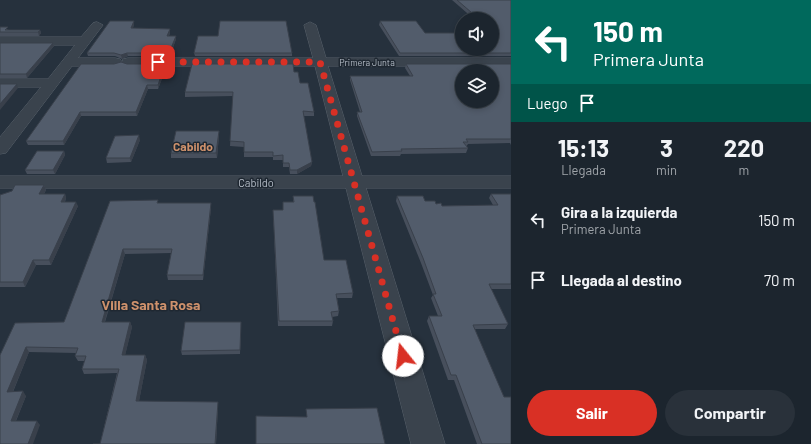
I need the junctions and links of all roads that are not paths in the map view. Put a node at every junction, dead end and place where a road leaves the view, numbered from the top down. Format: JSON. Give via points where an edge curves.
{"nodes":[{"id":1,"x":97,"y":25,"type":"dead end"},
{"id":2,"x":310,"y":25,"type":"dead end"},
{"id":3,"x":0,"y":41,"type":"edge"},
{"id":4,"x":84,"y":41,"type":"junction"},
{"id":5,"x":68,"y":62,"type":"junction"},
{"id":6,"x":320,"y":62,"type":"junction"},
{"id":7,"x":511,"y":62,"type":"edge"},
{"id":8,"x":0,"y":83,"type":"edge"},
{"id":9,"x":52,"y":83,"type":"junction"},
{"id":10,"x":4,"y":145,"type":"edge"},
{"id":11,"x":0,"y":182,"type":"edge"},
{"id":12,"x":354,"y":182,"type":"junction"},
{"id":13,"x":511,"y":182,"type":"edge"},
{"id":14,"x":428,"y":444,"type":"edge"}],
"edges":[{"from":1,"to":4,"type":"street"},
{"from":2,"to":6,"type":"street"},
{"from":3,"to":4,"type":"street"},
{"from":4,"to":5,"type":"street"},
{"from":5,"to":6,"type":"street","name":"Primera Junta"},
{"from":5,"to":9,"type":"street"},
{"from":6,"to":7,"type":"street","name":"Primera Junta"},
{"from":6,"to":12,"type":"street"},
{"from":8,"to":9,"type":"street"},
{"from":9,"to":10,"type":"street"},
{"from":11,"to":12,"type":"street","name":"Cabildo"},
{"from":12,"to":13,"type":"street","name":"Cabildo"},
{"from":12,"to":14,"type":"street"}]}
